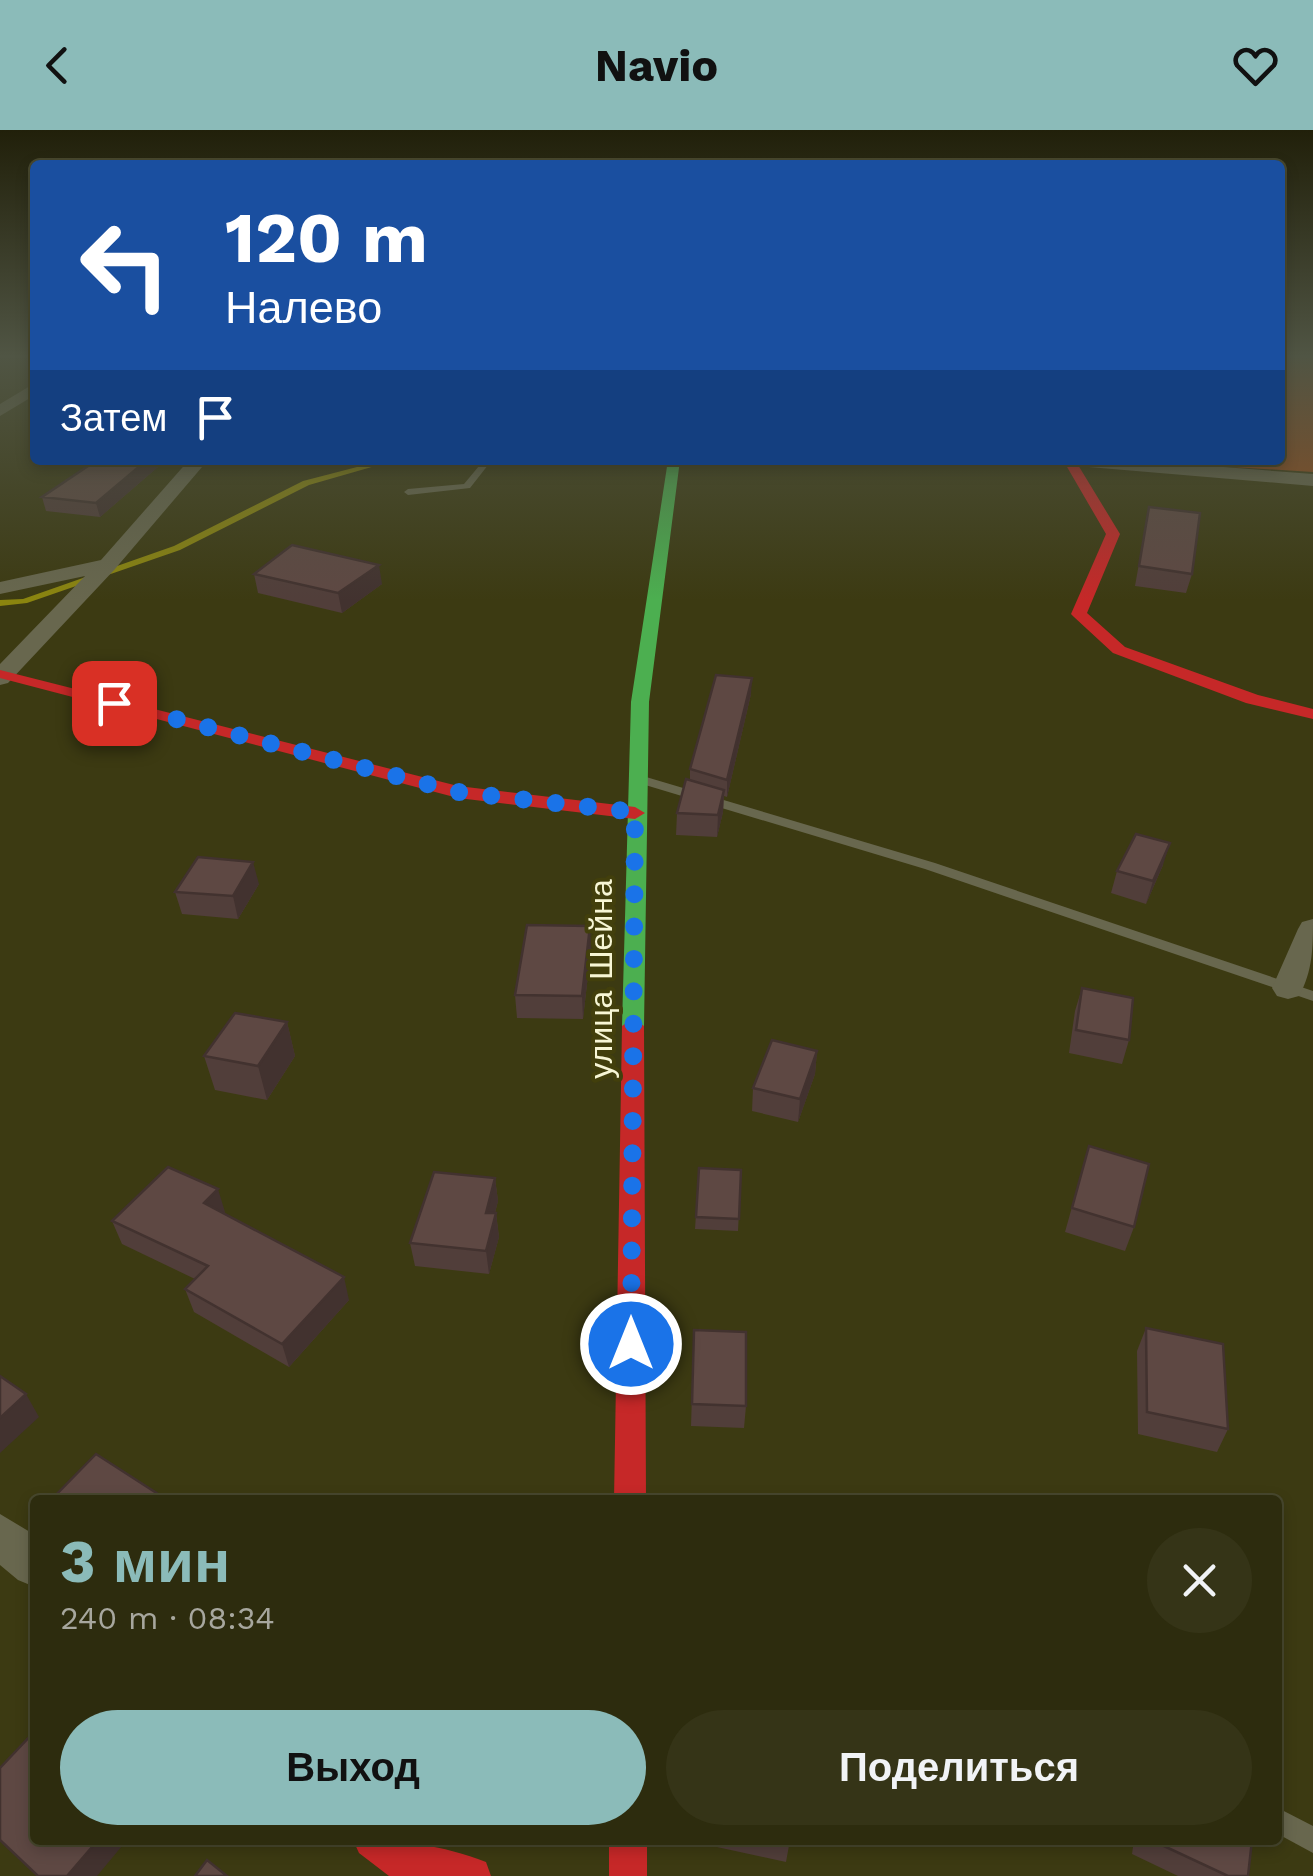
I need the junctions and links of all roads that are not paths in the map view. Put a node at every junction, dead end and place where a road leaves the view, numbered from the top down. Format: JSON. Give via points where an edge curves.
{"nodes":[{"id":1,"x":195,"y":465,"type":"edge"},
{"id":2,"x":484,"y":465,"type":"edge"},
{"id":3,"x":673,"y":465,"type":"edge"},
{"id":4,"x":1070,"y":465,"type":"edge"},
{"id":5,"x":1124,"y":465,"type":"edge"},
{"id":6,"x":1313,"y":483,"type":"edge"},
{"id":7,"x":408,"y":492,"type":"dead end"},
{"id":8,"x":108,"y":564,"type":"junction"},
{"id":9,"x":0,"y":588,"type":"edge"},
{"id":10,"x":2,"y":676,"type":"edge"},
{"id":11,"x":1313,"y":714,"type":"edge"},
{"id":12,"x":636,"y":778,"type":"junction"},
{"id":13,"x":635,"y":812,"type":"junction"},
{"id":14,"x":1313,"y":928,"type":"edge"},
{"id":15,"x":1301,"y":992,"type":"edge"},
{"id":16,"x":634,"y":1495,"type":"edge"},
{"id":17,"x":0,"y":1536,"type":"edge"},
{"id":18,"x":30,"y":1560,"type":"edge"},
{"id":19,"x":1282,"y":1822,"type":"edge"},
{"id":20,"x":1313,"y":1840,"type":"edge"},
{"id":21,"x":378,"y":1845,"type":"edge"},
{"id":22,"x":628,"y":1845,"type":"edge"},
{"id":23,"x":472,"y":1876,"type":"edge"},
{"id":24,"x":628,"y":1876,"type":"edge"}],
"edges":[{"from":1,"to":8,"type":"street"},
{"from":2,"to":7,"type":"lane","via":[[467,486]]},
{"from":3,"to":12,"type":"street","name":"улица Шейна","via":[[640,702]]},
{"from":4,"to":11,"type":"street","via":[[1113,534],[1078,614],[1119,650]]},
{"from":5,"to":6,"type":"street"},
{"from":8,"to":9,"type":"street"},
{"from":8,"to":10,"type":"street"},
{"from":10,"to":13,"type":"street","via":[[458,792]]},
{"from":12,"to":13,"type":"street","name":"улица Шейна"},
{"from":12,"to":15,"type":"lane","via":[[914,861]]},
{"from":13,"to":16,"type":"street","name":"улица Шейна"},
{"from":14,"to":15,"type":"street"},
{"from":17,"to":18,"type":"street"},
{"from":19,"to":20,"type":"lane"},
{"from":21,"to":23,"type":"street","via":[[398,1861]]},
{"from":22,"to":24,"type":"street"}]}
